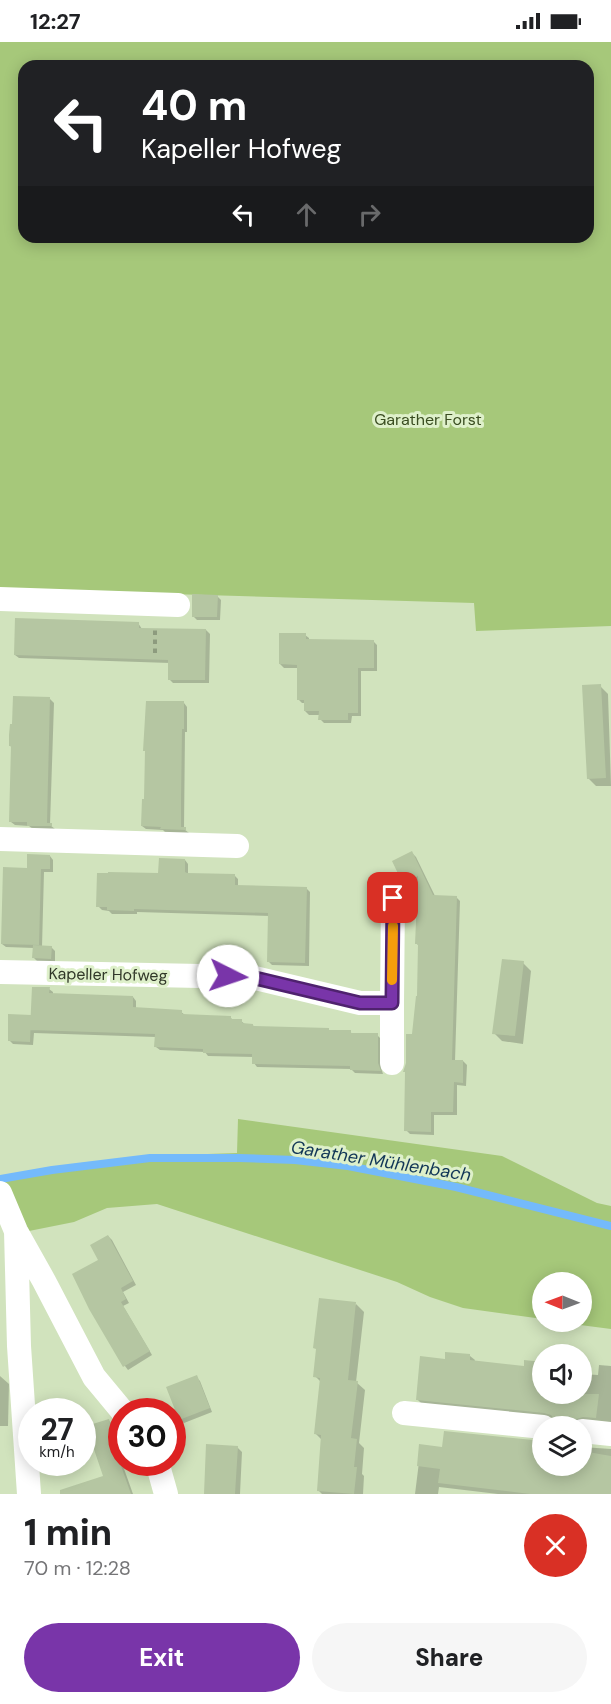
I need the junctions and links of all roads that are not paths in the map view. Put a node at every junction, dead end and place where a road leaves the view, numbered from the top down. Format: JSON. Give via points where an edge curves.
{"nodes":[{"id":1,"x":0,"y":599,"type":"edge"},
{"id":2,"x":178,"y":605,"type":"dead end"},
{"id":3,"x":0,"y":839,"type":"edge"},
{"id":4,"x":237,"y":846,"type":"dead end"},
{"id":5,"x":393,"y":898,"type":"dead end"},
{"id":6,"x":0,"y":972,"type":"edge"},
{"id":7,"x":392,"y":1003,"type":"junction"},
{"id":8,"x":392,"y":1063,"type":"dead end"},
{"id":9,"x":0,"y":1193,"type":"edge"},
{"id":10,"x":16,"y":1231,"type":"junction"},
{"id":11,"x":111,"y":1398,"type":"edge"},
{"id":12,"x":404,"y":1413,"type":"dead end"},
{"id":13,"x":532,"y":1426,"type":"edge"},
{"id":14,"x":592,"y":1432,"type":"edge"},
{"id":15,"x":611,"y":1434,"type":"edge"},
{"id":16,"x":161,"y":1476,"type":"edge"},
{"id":17,"x":29,"y":1494,"type":"edge"},
{"id":18,"x":166,"y":1494,"type":"edge"}],
"edges":[{"from":1,"to":2,"type":"street"},
{"from":3,"to":4,"type":"street"},
{"from":5,"to":7,"type":"street"},
{"from":6,"to":7,"type":"street","name":"Kapeller Hofweg","via":[[251,977],[360,1003]]},
{"from":7,"to":8,"type":"street"},
{"from":9,"to":10,"type":"street"},
{"from":10,"to":11,"type":"street","via":[[93,1377]]},
{"from":10,"to":17,"type":"street"},
{"from":12,"to":13,"type":"street"},
{"from":14,"to":15,"type":"street"},
{"from":16,"to":18,"type":"street"}]}
